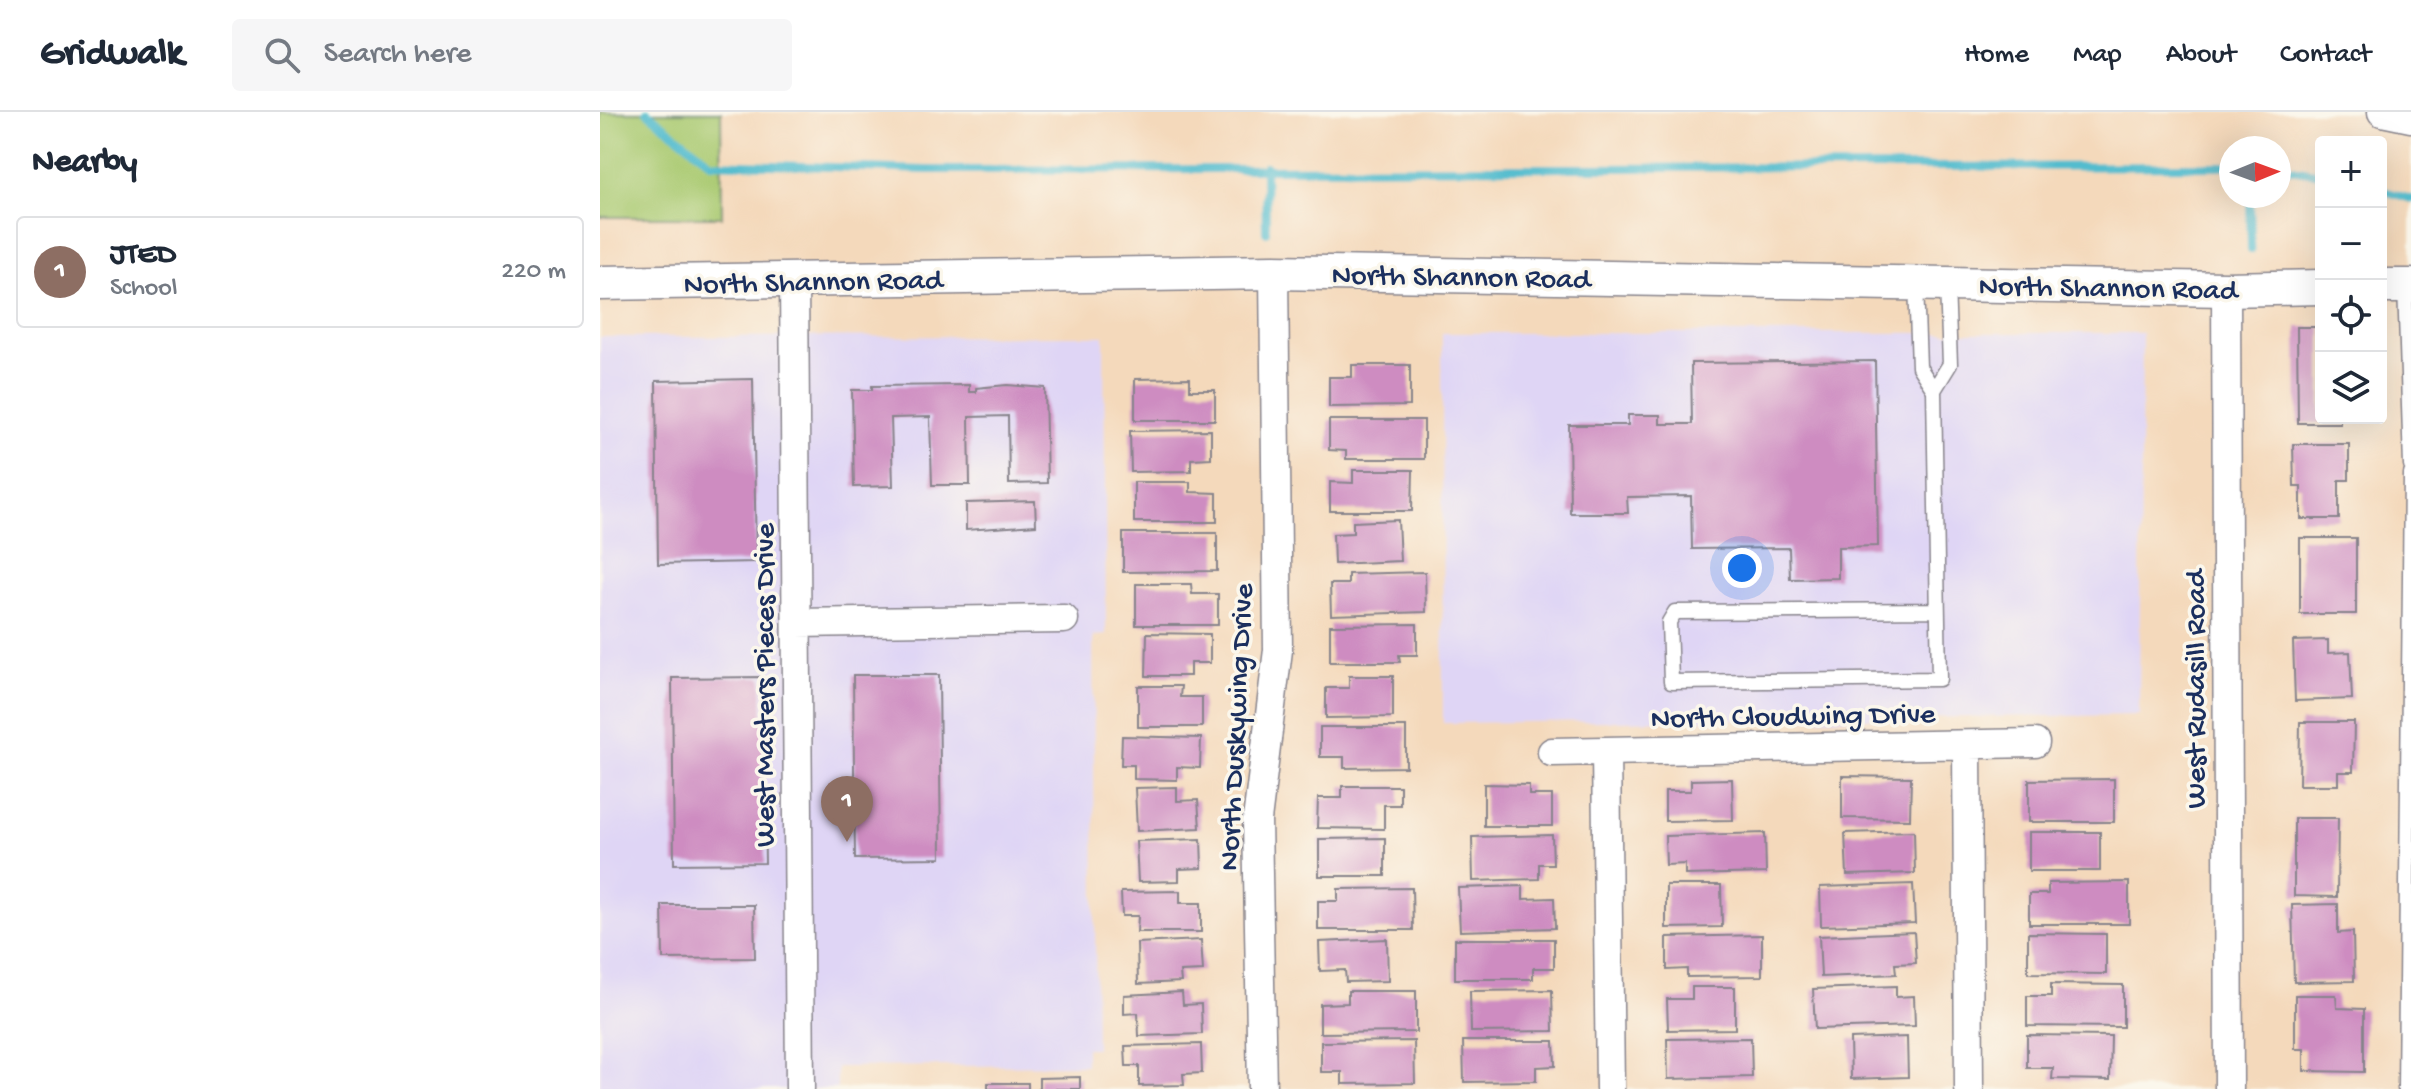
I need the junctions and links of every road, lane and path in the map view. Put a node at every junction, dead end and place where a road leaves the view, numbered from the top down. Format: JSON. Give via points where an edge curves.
{"nodes":[{"id":1,"x":1274,"y":272,"type":"junction"},
{"id":2,"x":794,"y":281,"type":"junction"},
{"id":3,"x":600,"y":283,"type":"edge"},
{"id":4,"x":1931,"y":283,"type":"junction"},
{"id":5,"x":2399,"y":286,"type":"edge"},
{"id":6,"x":2315,"y":287,"type":"edge"},
{"id":7,"x":2226,"y":289,"type":"junction"},
{"id":8,"x":1934,"y":390,"type":"junction"},
{"id":9,"x":2411,"y":466,"type":"edge"},
{"id":10,"x":2411,"y":474,"type":"edge"},
{"id":11,"x":1937,"y":610,"type":"junction"},
{"id":12,"x":1064,"y":619,"type":"dead end"},
{"id":13,"x":797,"y":623,"type":"junction"},
{"id":14,"x":2035,"y":743,"type":"dead end"},
{"id":15,"x":1967,"y":745,"type":"junction"},
{"id":16,"x":1606,"y":751,"type":"junction"},
{"id":17,"x":1552,"y":752,"type":"dead end"},
{"id":18,"x":800,"y":1089,"type":"edge"},
{"id":19,"x":1262,"y":1089,"type":"edge"},
{"id":20,"x":1610,"y":1089,"type":"edge"},
{"id":21,"x":1969,"y":1089,"type":"edge"},
{"id":22,"x":2229,"y":1089,"type":"edge"},
{"id":23,"x":2405,"y":1089,"type":"edge"}],
"edges":[{"from":1,"to":2,"type":"street","name":"North Shannon Road"},
{"from":1,"to":4,"type":"street","name":"North Shannon Road"},
{"from":1,"to":19,"type":"street","name":"North Duskywing Drive","via":[[1278,650],[1257,820]]},
{"from":2,"to":3,"type":"street","name":"North Shannon Road"},
{"from":2,"to":13,"type":"street","name":"West Masters Pieces Drive"},
{"from":4,"to":7,"type":"street","name":"North Shannon Road"},
{"from":4,"to":8,"type":"lane","via":[[1919,367]]},
{"from":4,"to":8,"type":"lane","via":[[1950,364]]},
{"from":5,"to":9,"type":"lane"},
{"from":6,"to":7,"type":"street","name":"North Shannon Road"},
{"from":7,"to":22,"type":"street","name":"West Rudasill Road"},
{"from":8,"to":11,"type":"lane"},
{"from":10,"to":23,"type":"lane"},
{"from":11,"to":11,"type":"lane","via":[[1939,679],[1671,682],[1669,622],[1675,612]]},
{"from":12,"to":13,"type":"street"},
{"from":13,"to":18,"type":"street","name":"West Masters Pieces Drive"},
{"from":14,"to":15,"type":"street","name":"North Cloudwing Drive"},
{"from":15,"to":16,"type":"street","name":"North Cloudwing Drive"},
{"from":15,"to":21,"type":"street"},
{"from":16,"to":17,"type":"street","name":"North Cloudwing Drive"},
{"from":16,"to":20,"type":"street"}]}
